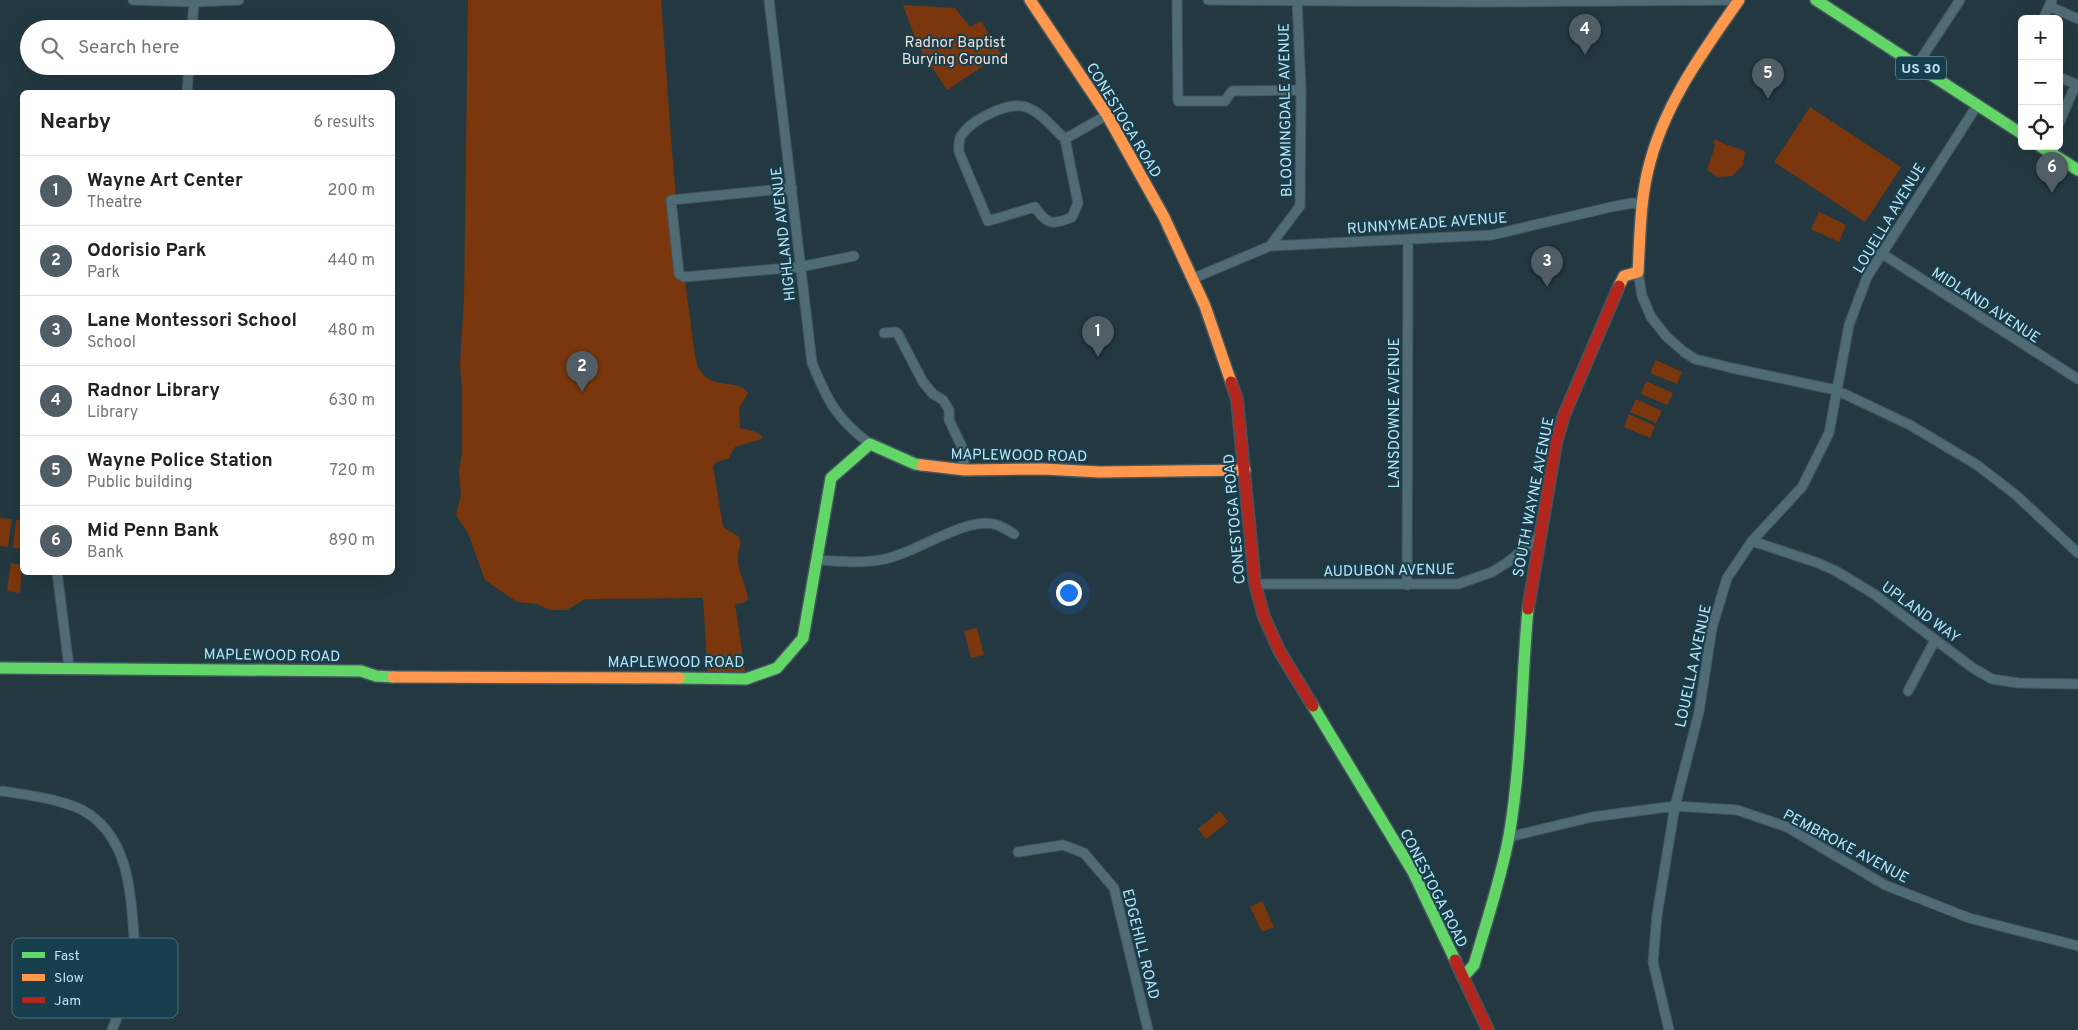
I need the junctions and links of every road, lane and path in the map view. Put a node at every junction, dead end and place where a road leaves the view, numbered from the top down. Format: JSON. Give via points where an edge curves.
{"nodes":[{"id":1,"x":133,"y":0,"type":"edge"},
{"id":2,"x":239,"y":0,"type":"edge"},
{"id":3,"x":769,"y":0,"type":"edge"},
{"id":4,"x":1030,"y":0,"type":"edge"},
{"id":5,"x":1177,"y":0,"type":"edge"},
{"id":6,"x":1208,"y":0,"type":"edge"},
{"id":7,"x":1297,"y":0,"type":"edge"},
{"id":8,"x":1739,"y":0,"type":"edge"},
{"id":9,"x":1816,"y":0,"type":"edge"},
{"id":10,"x":1960,"y":0,"type":"edge"},
{"id":11,"x":194,"y":2,"type":"junction"},
{"id":12,"x":2051,"y":3,"type":"edge"},
{"id":13,"x":2045,"y":15,"type":"edge"},
{"id":14,"x":2078,"y":19,"type":"edge"},
{"id":15,"x":193,"y":20,"type":"edge"},
{"id":16,"x":1917,"y":66,"type":"junction"},
{"id":17,"x":189,"y":75,"type":"edge"},
{"id":18,"x":2063,"y":81,"type":"edge"},
{"id":19,"x":2077,"y":85,"type":"edge"},
{"id":20,"x":188,"y":90,"type":"edge"},
{"id":21,"x":1301,"y":90,"type":"junction"},
{"id":22,"x":1978,"y":104,"type":"junction"},
{"id":23,"x":1107,"y":115,"type":"junction"},
{"id":24,"x":2063,"y":115,"type":"edge"},
{"id":25,"x":2018,"y":131,"type":"edge"},
{"id":26,"x":1065,"y":139,"type":"junction"},
{"id":27,"x":2049,"y":150,"type":"edge"},
{"id":28,"x":2078,"y":170,"type":"edge"},
{"id":29,"x":792,"y":188,"type":"junction"},
{"id":30,"x":1642,"y":205,"type":"junction"},
{"id":31,"x":1408,"y":240,"type":"junction"},
{"id":32,"x":1270,"y":246,"type":"junction"},
{"id":33,"x":1880,"y":253,"type":"junction"},
{"id":34,"x":854,"y":256,"type":"dead end"},
{"id":35,"x":800,"y":267,"type":"junction"},
{"id":36,"x":1638,"y":272,"type":"junction"},
{"id":37,"x":1192,"y":279,"type":"junction"},
{"id":38,"x":884,"y":333,"type":"dead end"},
{"id":39,"x":2078,"y":379,"type":"edge"},
{"id":40,"x":1836,"y":390,"type":"junction"},
{"id":41,"x":870,"y":444,"type":"junction"},
{"id":42,"x":965,"y":470,"type":"junction"},
{"id":43,"x":1245,"y":470,"type":"junction"},
{"id":44,"x":1014,"y":534,"type":"dead end"},
{"id":45,"x":1540,"y":536,"type":"junction"},
{"id":46,"x":1752,"y":541,"type":"junction"},
{"id":47,"x":2078,"y":553,"type":"edge"},
{"id":48,"x":817,"y":560,"type":"junction"},
{"id":49,"x":57,"y":575,"type":"edge"},
{"id":50,"x":1255,"y":584,"type":"junction"},
{"id":51,"x":1407,"y":585,"type":"junction"},
{"id":52,"x":1935,"y":640,"type":"junction"},
{"id":53,"x":69,"y":667,"type":"junction"},
{"id":54,"x":0,"y":668,"type":"edge"},
{"id":55,"x":2078,"y":684,"type":"edge"},
{"id":56,"x":1908,"y":691,"type":"dead end"},
{"id":57,"x":2,"y":791,"type":"dead end"},
{"id":58,"x":1675,"y":806,"type":"junction"},
{"id":59,"x":1509,"y":837,"type":"junction"},
{"id":60,"x":1018,"y":852,"type":"dead end"},
{"id":61,"x":133,"y":938,"type":"edge"},
{"id":62,"x":2078,"y":946,"type":"edge"},
{"id":63,"x":1463,"y":978,"type":"junction"},
{"id":64,"x":117,"y":1018,"type":"edge"},
{"id":65,"x":112,"y":1030,"type":"edge"},
{"id":66,"x":1148,"y":1030,"type":"edge"},
{"id":67,"x":1488,"y":1030,"type":"edge"},
{"id":68,"x":1669,"y":1030,"type":"edge"}],
"edges":[{"from":1,"to":11,"type":"street"},
{"from":2,"to":11,"type":"street"},
{"from":3,"to":29,"type":"street","name":"HIGHLAND AVENUE"},
{"from":4,"to":23,"type":"main road","name":"CONESTOGA ROAD"},
{"from":5,"to":21,"type":"street","via":[[1178,100],[1225,101],[1232,91]]},
{"from":6,"to":7,"type":"street"},
{"from":7,"to":8,"type":"street"},
{"from":7,"to":21,"type":"street","name":"BLOOMINGDALE AVENUE"},
{"from":8,"to":30,"type":"main road","via":[[1693,65],[1673,102],[1653,150]]},
{"from":9,"to":16,"type":"main road","number":"US 30"},
{"from":10,"to":16,"type":"street"},
{"from":11,"to":15,"type":"street"},
{"from":12,"to":13,"type":"street"},
{"from":12,"to":14,"type":"street"},
{"from":16,"to":22,"type":"main road","number":"US 30"},
{"from":17,"to":20,"type":"street"},
{"from":18,"to":19,"type":"street"},
{"from":19,"to":24,"type":"street"},
{"from":21,"to":32,"type":"street","name":"BLOOMINGDALE AVENUE","via":[[1300,206]]},
{"from":22,"to":25,"type":"main road","number":"US 30"},
{"from":22,"to":33,"type":"street","name":"LOUELLA AVENUE"},
{"from":23,"to":26,"type":"street"},
{"from":23,"to":37,"type":"main road","name":"CONESTOGA ROAD","via":[[1164,217]]},
{"from":26,"to":26,"type":"street","via":[[1033,110],[1013,105],[980,120],[961,136],[959,152],[988,221],[1035,207],[1043,220],[1049,223],[1072,217],[1078,203]]},
{"from":27,"to":28,"type":"main road"},
{"from":29,"to":35,"type":"street","name":"HIGHLAND AVENUE"},
{"from":29,"to":35,"type":"street","via":[[671,200],[679,274],[684,277]]},
{"from":30,"to":31,"type":"street","name":"RUNNYMEADE AVENUE","via":[[1632,203],[1611,207],[1492,235]]},
{"from":30,"to":36,"type":"main road"},
{"from":31,"to":32,"type":"street","name":"RUNNYMEADE AVENUE"},
{"from":31,"to":51,"type":"street","name":"LANSDOWNE AVENUE"},
{"from":32,"to":37,"type":"street"},
{"from":33,"to":39,"type":"street","name":"MIDLAND AVENUE"},
{"from":33,"to":40,"type":"street","name":"LOUELLA AVENUE","via":[[1852,318]]},
{"from":34,"to":35,"type":"street"},
{"from":35,"to":41,"type":"street","name":"HIGHLAND AVENUE","via":[[812,363],[827,400],[848,427]]},
{"from":36,"to":40,"type":"street","via":[[1642,296],[1651,317],[1675,345],[1695,359]]},
{"from":36,"to":45,"type":"main road","name":"SOUTH WAYNE AVENUE","via":[[1621,280],[1564,415]]},
{"from":37,"to":43,"type":"main road","name":"CONESTOGA ROAD","via":[[1234,385]]},
{"from":38,"to":42,"type":"street","via":[[898,334],[923,382],[950,410],[949,420],[962,447]]},
{"from":40,"to":46,"type":"street","name":"LOUELLA AVENUE","via":[[1829,433],[1802,487]]},
{"from":40,"to":47,"type":"street","via":[[1910,424],[1977,465],[2016,495]]},
{"from":41,"to":42,"type":"main road","name":"MAPLEWOOD ROAD","via":[[920,466]]},
{"from":41,"to":48,"type":"main road","name":"MAPLEWOOD ROAD","via":[[831,478]]},
{"from":42,"to":43,"type":"main road","name":"MAPLEWOOD ROAD"},
{"from":43,"to":50,"type":"main road","name":"CONESTOGA ROAD"},
{"from":44,"to":48,"type":"street","via":[[996,524],[977,526],[958,529],[885,560]]},
{"from":45,"to":51,"type":"street","name":"AUDUBON AVENUE","via":[[1508,562],[1475,579],[1458,584]]},
{"from":45,"to":59,"type":"main road","name":"SOUTH WAYNE AVENUE","via":[[1529,597],[1522,721]]},
{"from":46,"to":52,"type":"street","name":"UPLAND WAY","via":[[1802,556],[1836,572],[1874,594]]},
{"from":46,"to":58,"type":"street","name":"LOUELLA AVENUE","via":[[1727,578],[1712,628],[1698,712]]},
{"from":48,"to":53,"type":"main road","name":"MAPLEWOOD ROAD","via":[[803,638],[777,668],[746,679],[404,678],[376,676],[361,671]]},
{"from":49,"to":53,"type":"street"},
{"from":50,"to":51,"type":"street","name":"AUDUBON AVENUE"},
{"from":50,"to":63,"type":"main road","name":"CONESTOGA ROAD","via":[[1273,638],[1413,872]]},
{"from":52,"to":55,"type":"street","name":"UPLAND WAY","via":[[1992,679]]},
{"from":52,"to":56,"type":"street"},
{"from":53,"to":54,"type":"main road","name":"MAPLEWOOD ROAD"},
{"from":57,"to":61,"type":"street","via":[[46,798],[88,813],[106,828],[128,874]]},
{"from":58,"to":59,"type":"street","name":"PEMBROKE AVENUE","via":[[1592,817]]},
{"from":58,"to":62,"type":"street","name":"PEMBROKE AVENUE","via":[[1737,810],[1787,827],[1885,885],[1969,918]]},
{"from":58,"to":68,"type":"street","name":"LOUELLA AVENUE","via":[[1657,915],[1653,962]]},
{"from":59,"to":63,"type":"main road","name":"SOUTH WAYNE AVENUE","via":[[1474,965]]},
{"from":60,"to":66,"type":"street","name":"EDGEHILL ROAD","via":[[1063,845],[1084,853],[1114,888]]},
{"from":63,"to":67,"type":"main road","name":"CONESTOGA ROAD"},
{"from":64,"to":65,"type":"street"}]}
